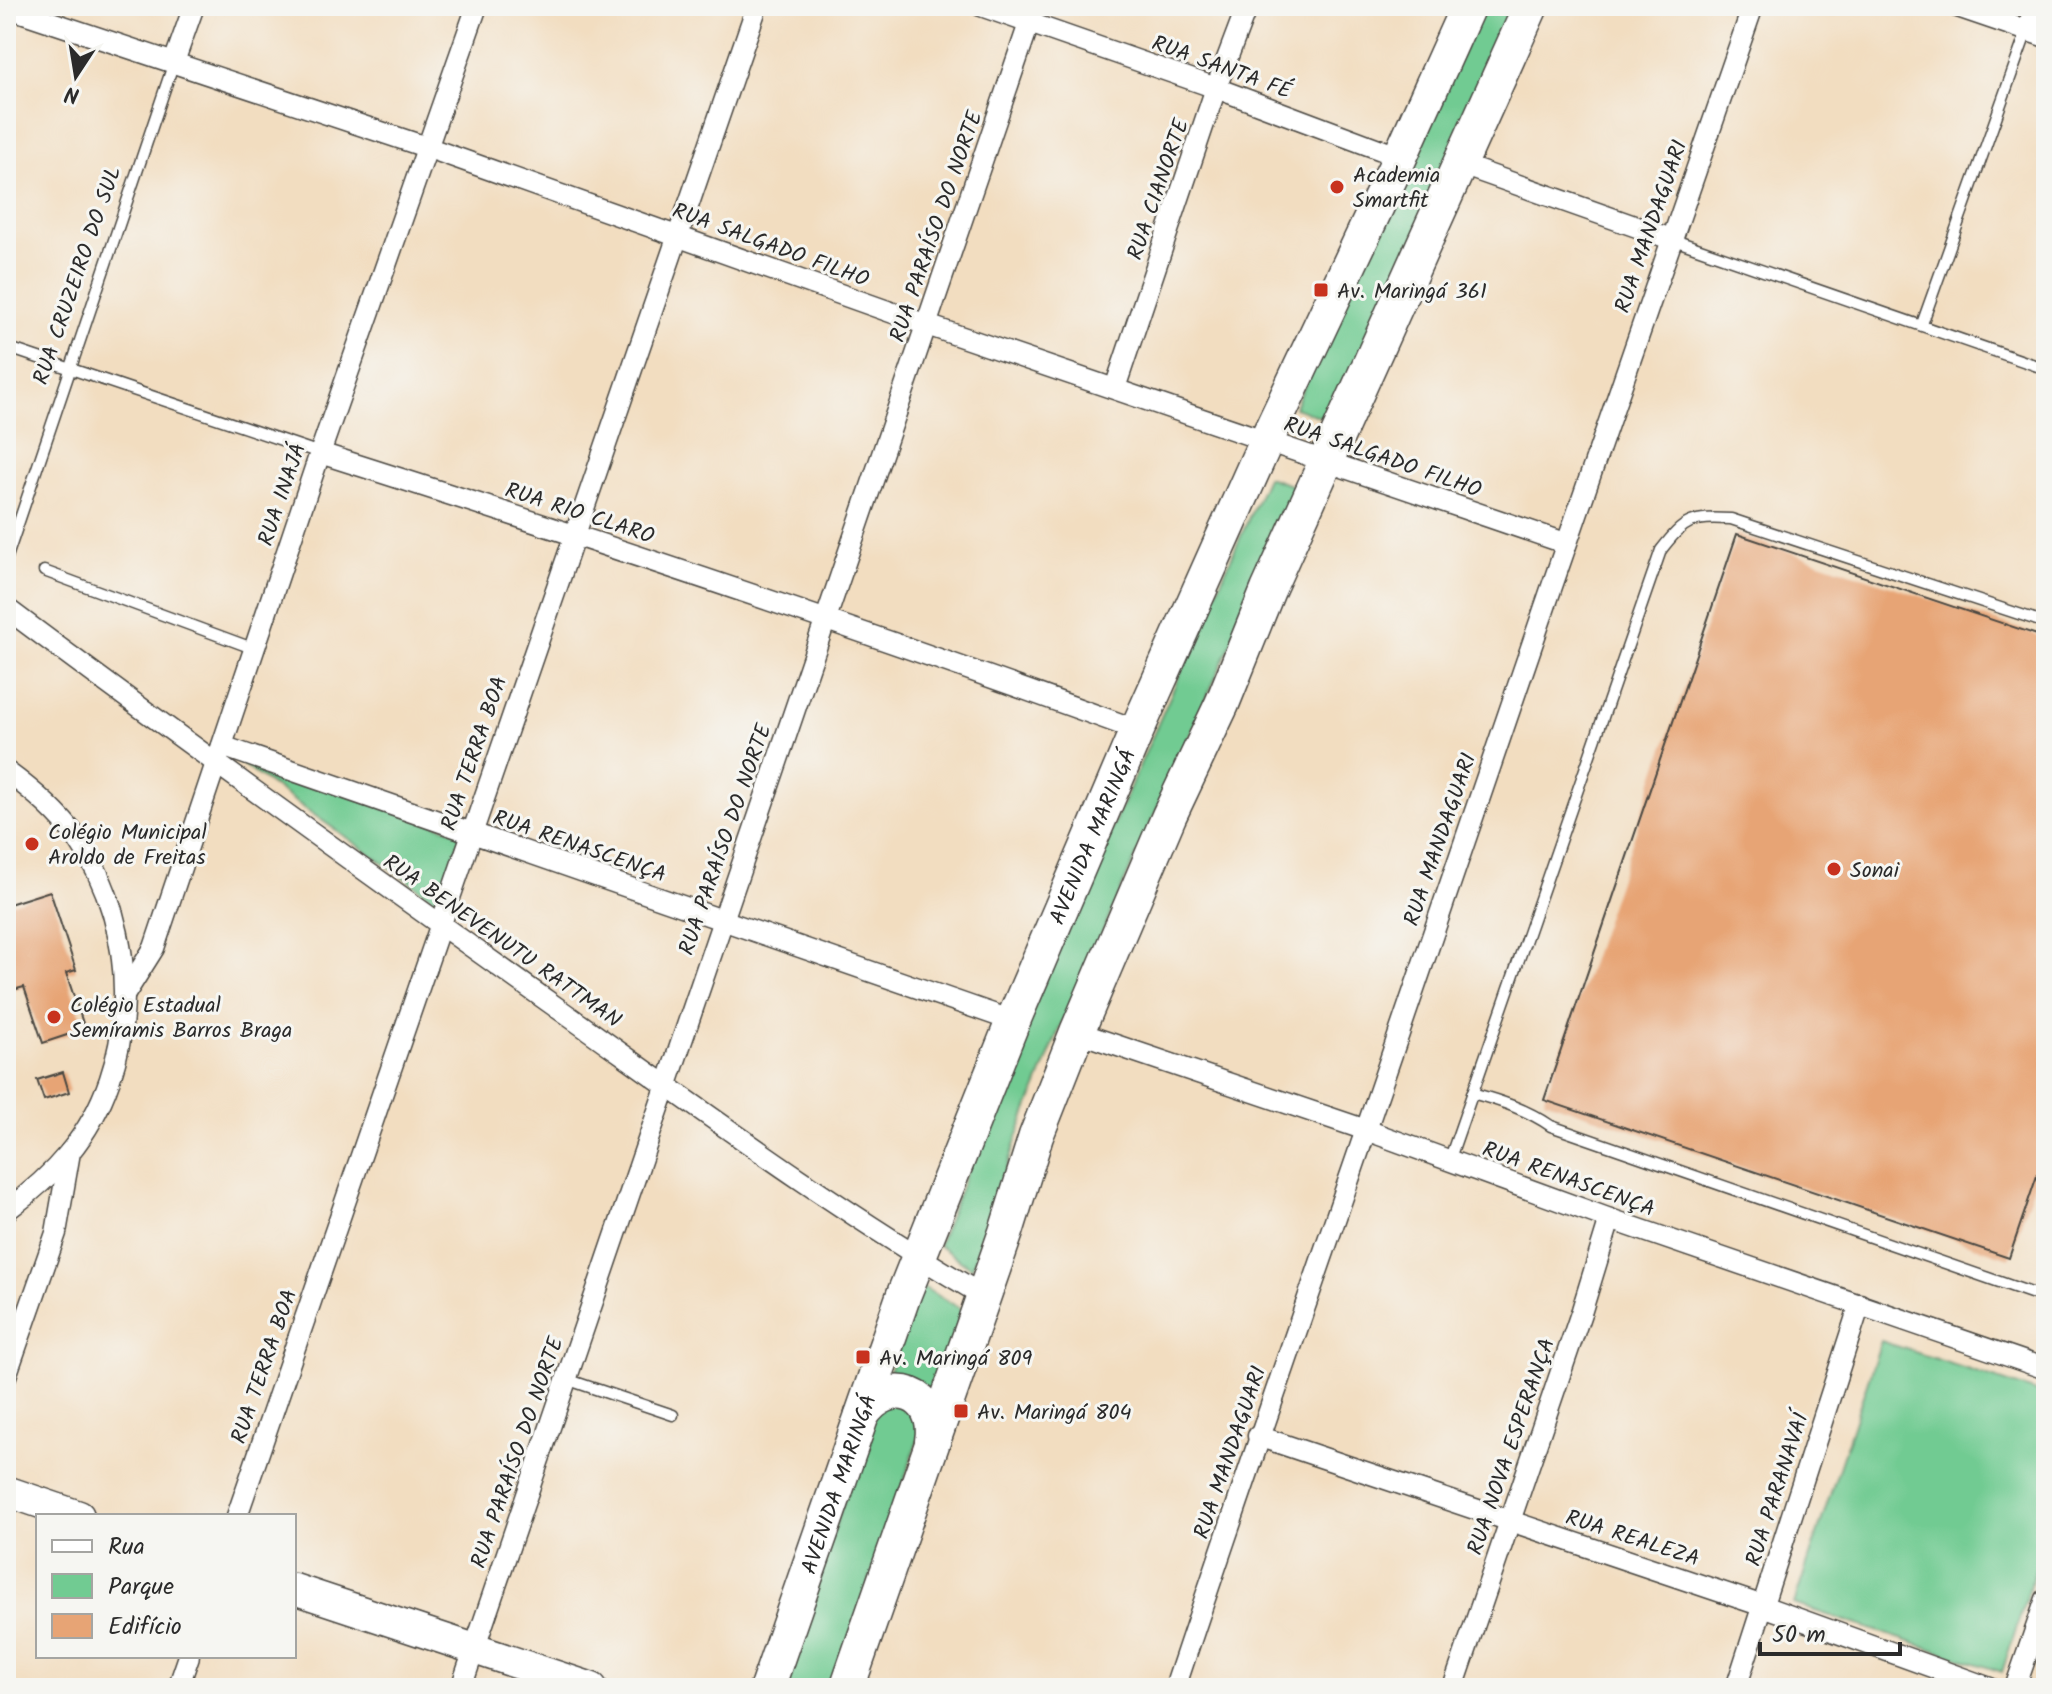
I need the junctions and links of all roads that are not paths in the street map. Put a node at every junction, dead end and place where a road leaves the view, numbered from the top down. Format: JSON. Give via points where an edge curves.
{"nodes":[{"id":1,"x":194,"y":6,"type":"edge"},
{"id":2,"x":477,"y":6,"type":"edge"},
{"id":3,"x":757,"y":6,"type":"edge"},
{"id":4,"x":981,"y":6,"type":"edge"},
{"id":5,"x":1247,"y":6,"type":"edge"},
{"id":6,"x":1468,"y":6,"type":"edge"},
{"id":7,"x":1531,"y":6,"type":"edge"},
{"id":8,"x":1753,"y":6,"type":"edge"},
{"id":9,"x":1955,"y":6,"type":"edge"},
{"id":10,"x":2035,"y":6,"type":"edge"},
{"id":11,"x":6,"y":7,"type":"edge"},
{"id":12,"x":1032,"y":14,"type":"edge"},
{"id":13,"x":2036,"y":34,"type":"edge"},
{"id":14,"x":174,"y":62,"type":"junction"},
{"id":15,"x":1216,"y":88,"type":"junction"},
{"id":16,"x":429,"y":148,"type":"junction"},
{"id":17,"x":1400,"y":157,"type":"junction"},
{"id":18,"x":1459,"y":164,"type":"junction"},
{"id":19,"x":676,"y":236,"type":"junction"},
{"id":20,"x":1671,"y":239,"type":"junction"},
{"id":21,"x":1922,"y":324,"type":"junction"},
{"id":22,"x":927,"y":325,"type":"junction"},
{"id":23,"x":6,"y":347,"type":"edge"},
{"id":24,"x":69,"y":368,"type":"junction"},
{"id":25,"x":2046,"y":369,"type":"edge"},
{"id":26,"x":1115,"y":388,"type":"junction"},
{"id":27,"x":1266,"y":441,"type":"junction"},
{"id":28,"x":320,"y":453,"type":"junction"},
{"id":29,"x":1325,"y":461,"type":"junction"},
{"id":30,"x":574,"y":534,"type":"junction"},
{"id":31,"x":1565,"y":543,"type":"junction"},
{"id":32,"x":6,"y":560,"type":"edge"},
{"id":33,"x":44,"y":571,"type":"dead end"},
{"id":34,"x":6,"y":608,"type":"edge"},
{"id":35,"x":824,"y":619,"type":"junction"},
{"id":36,"x":2046,"y":623,"type":"edge"},
{"id":37,"x":255,"y":649,"type":"junction"},
{"id":38,"x":1137,"y":730,"type":"junction"},
{"id":39,"x":219,"y":756,"type":"junction"},
{"id":40,"x":6,"y":771,"type":"edge"},
{"id":41,"x":470,"y":833,"type":"junction"},
{"id":42,"x":722,"y":918,"type":"junction"},
{"id":43,"x":440,"y":924,"type":"junction"},
{"id":44,"x":125,"y":994,"type":"junction"},
{"id":45,"x":1013,"y":1021,"type":"junction"},
{"id":46,"x":1077,"y":1032,"type":"junction"},
{"id":47,"x":666,"y":1085,"type":"junction"},
{"id":48,"x":1472,"y":1093,"type":"junction"},
{"id":49,"x":1366,"y":1130,"type":"junction"},
{"id":50,"x":70,"y":1152,"type":"junction"},
{"id":51,"x":1449,"y":1161,"type":"junction"},
{"id":52,"x":6,"y":1211,"type":"edge"},
{"id":53,"x":1610,"y":1219,"type":"junction"},
{"id":54,"x":918,"y":1258,"type":"junction"},
{"id":55,"x":2046,"y":1294,"type":"edge"},
{"id":56,"x":984,"y":1296,"type":"junction"},
{"id":57,"x":1860,"y":1304,"type":"junction"},
{"id":58,"x":2046,"y":1369,"type":"edge"},
{"id":59,"x":6,"y":1376,"type":"edge"},
{"id":60,"x":566,"y":1379,"type":"junction"},
{"id":61,"x":673,"y":1415,"type":"dead end"},
{"id":62,"x":862,"y":1415,"type":"junction"},
{"id":63,"x":1258,"y":1436,"type":"junction"},
{"id":64,"x":932,"y":1442,"type":"junction"},
{"id":65,"x":6,"y":1491,"type":"edge"},
{"id":66,"x":73,"y":1514,"type":"edge"},
{"id":67,"x":238,"y":1514,"type":"edge"},
{"id":68,"x":1510,"y":1522,"type":"junction"},
{"id":69,"x":296,"y":1590,"type":"edge"},
{"id":70,"x":2046,"y":1599,"type":"edge"},
{"id":71,"x":1763,"y":1606,"type":"junction"},
{"id":72,"x":474,"y":1649,"type":"junction"},
{"id":73,"x":188,"y":1658,"type":"edge"},
{"id":74,"x":178,"y":1688,"type":"edge"},
{"id":75,"x":461,"y":1688,"type":"edge"},
{"id":76,"x":592,"y":1688,"type":"edge"},
{"id":77,"x":767,"y":1688,"type":"edge"},
{"id":78,"x":847,"y":1688,"type":"edge"},
{"id":79,"x":1175,"y":1688,"type":"edge"},
{"id":80,"x":1453,"y":1688,"type":"edge"},
{"id":81,"x":1736,"y":1688,"type":"edge"},
{"id":82,"x":1990,"y":1688,"type":"edge"},
{"id":83,"x":2015,"y":1688,"type":"edge"}],
"edges":[{"from":1,"to":14,"type":"street","name":"RUA CRUZEIRO DO SUL"},
{"from":2,"to":16,"type":"street","name":"RUA INAJÁ"},
{"from":3,"to":19,"type":"street","name":"RUA TERRA BOA"},
{"from":4,"to":12,"type":"street","name":"RUA SANTA FÉ"},
{"from":5,"to":15,"type":"street","name":"RUA CIANORTE"},
{"from":6,"to":17,"type":"main road","name":"AVENIDA MARINGÁ"},
{"from":7,"to":18,"type":"main road"},
{"from":8,"to":20,"type":"street","name":"RUA MANDAGUARI"},
{"from":9,"to":13,"type":"street"},
{"from":10,"to":13,"type":"street"},
{"from":11,"to":14,"type":"street","name":"RUA SALGADO FILHO"},
{"from":12,"to":15,"type":"street","name":"RUA SANTA FÉ"},
{"from":12,"to":22,"type":"street","name":"RUA PARAÍSO DO NORTE"},
{"from":13,"to":21,"type":"lane"},
{"from":14,"to":16,"type":"street","name":"RUA SALGADO FILHO"},
{"from":14,"to":24,"type":"lane","name":"RUA CRUZEIRO DO SUL"},
{"from":15,"to":17,"type":"street","name":"RUA SANTA FÉ"},
{"from":15,"to":26,"type":"street","name":"RUA CIANORTE"},
{"from":16,"to":19,"type":"street","name":"RUA SALGADO FILHO"},
{"from":16,"to":28,"type":"street","name":"RUA INAJÁ"},
{"from":17,"to":27,"type":"main road","name":"AVENIDA MARINGÁ"},
{"from":18,"to":20,"type":"street"},
{"from":18,"to":29,"type":"main road"},
{"from":19,"to":22,"type":"street","name":"RUA SALGADO FILHO"},
{"from":19,"to":30,"type":"street","name":"RUA TERRA BOA"},
{"from":20,"to":21,"type":"lane"},
{"from":20,"to":31,"type":"street","name":"RUA MANDAGUARI"},
{"from":21,"to":25,"type":"lane"},
{"from":22,"to":26,"type":"street","name":"RUA SALGADO FILHO"},
{"from":22,"to":35,"type":"street","name":"RUA PARAÍSO DO NORTE"},
{"from":23,"to":24,"type":"lane","name":"RUA RIO CLARO"},
{"from":24,"to":28,"type":"lane","name":"RUA RIO CLARO"},
{"from":24,"to":32,"type":"lane","name":"RUA CRUZEIRO DO SUL"},
{"from":26,"to":27,"type":"street","name":"RUA SALGADO FILHO"},
{"from":27,"to":29,"type":"street","name":"RUA SALGADO FILHO"},
{"from":27,"to":38,"type":"main road","name":"AVENIDA MARINGÁ"},
{"from":28,"to":30,"type":"street","name":"RUA RIO CLARO"},
{"from":28,"to":37,"type":"street","name":"RUA INAJÁ"},
{"from":29,"to":31,"type":"street","name":"RUA SALGADO FILHO"},
{"from":29,"to":46,"type":"main road"},
{"from":30,"to":35,"type":"street","name":"RUA RIO CLARO"},
{"from":30,"to":41,"type":"street","name":"RUA TERRA BOA"},
{"from":31,"to":49,"type":"street","name":"RUA MANDAGUARI"},
{"from":33,"to":37,"type":"lane"},
{"from":34,"to":39,"type":"street","name":"RUA BENEVENUTU RATTMAN"},
{"from":35,"to":38,"type":"street","name":"RUA RIO CLARO"},
{"from":35,"to":42,"type":"street","name":"RUA PARAÍSO DO NORTE"},
{"from":36,"to":48,"type":"lane","via":[[1731,519],[1702,517],[1679,527],[1661,550]]},
{"from":37,"to":39,"type":"street","name":"RUA INAJÁ"},
{"from":38,"to":45,"type":"main road","name":"AVENIDA MARINGÁ"},
{"from":39,"to":41,"type":"street","name":"RUA RENASCENÇA"},
{"from":39,"to":43,"type":"street","name":"RUA BENEVENUTU RATTMAN"},
{"from":39,"to":44,"type":"street","name":"RUA INAJÁ","via":[[154,948]]},
{"from":40,"to":44,"type":"street","via":[[40,796],[77,838],[104,886],[120,939]]},
{"from":41,"to":42,"type":"street","name":"RUA RENASCENÇA"},
{"from":41,"to":43,"type":"street","name":"RUA TERRA BOA"},
{"from":42,"to":45,"type":"street","name":"RUA RENASCENÇA"},
{"from":42,"to":47,"type":"street","name":"RUA PARAÍSO DO NORTE"},
{"from":43,"to":47,"type":"street","name":"RUA BENEVENUTU RATTMAN"},
{"from":43,"to":67,"type":"street","name":"RUA TERRA BOA"},
{"from":44,"to":50,"type":"street","via":[[112,1072]]},
{"from":45,"to":54,"type":"main road","name":"AVENIDA MARINGÁ"},
{"from":46,"to":49,"type":"street","name":"RUA RENASCENÇA"},
{"from":46,"to":56,"type":"main road","via":[[1036,1136]]},
{"from":47,"to":54,"type":"street","name":"RUA BENEVENUTU RATTMAN"},
{"from":47,"to":60,"type":"street","name":"RUA PARAÍSO DO NORTE"},
{"from":48,"to":51,"type":"lane"},
{"from":48,"to":55,"type":"lane","via":[[1515,1105],[1551,1126]]},
{"from":49,"to":51,"type":"street","name":"RUA RENASCENÇA"},
{"from":49,"to":63,"type":"street","name":"RUA MANDAGUARI"},
{"from":50,"to":52,"type":"street","via":[[38,1187]]},
{"from":50,"to":59,"type":"street","via":[[56,1233]]},
{"from":51,"to":53,"type":"street","name":"RUA RENASCENÇA"},
{"from":53,"to":57,"type":"street","name":"RUA RENASCENÇA"},
{"from":53,"to":68,"type":"street","name":"RUA NOVA ESPERANÇA"},
{"from":54,"to":56,"type":"street","name":"RUA BENEVENUTU RATTMAN"},
{"from":54,"to":62,"type":"main road","name":"AVENIDA MARINGÁ"},
{"from":56,"to":64,"type":"main road"},
{"from":57,"to":58,"type":"street","name":"RUA RENASCENÇA"},
{"from":57,"to":71,"type":"street","name":"RUA PARANAVAÍ"},
{"from":60,"to":61,"type":"lane"},
{"from":60,"to":72,"type":"street","name":"RUA PARAÍSO DO NORTE"},
{"from":62,"to":64,"type":"main road","via":[[882,1395],[910,1394],[931,1414]]},
{"from":62,"to":77,"type":"main road","name":"AVENIDA MARINGÁ"},
{"from":63,"to":68,"type":"street","name":"RUA REALEZA"},
{"from":63,"to":79,"type":"street","name":"RUA MANDAGUARI"},
{"from":64,"to":78,"type":"main road"},
{"from":65,"to":66,"type":"street"},
{"from":68,"to":71,"type":"street","name":"RUA REALEZA"},
{"from":68,"to":80,"type":"street","name":"RUA NOVA ESPERANÇA"},
{"from":69,"to":72,"type":"street"},
{"from":70,"to":83,"type":"street"},
{"from":71,"to":81,"type":"street","name":"RUA PARANAVAÍ"},
{"from":71,"to":82,"type":"street","name":"RUA REALEZA"},
{"from":72,"to":75,"type":"street","name":"RUA PARAÍSO DO NORTE"},
{"from":72,"to":76,"type":"street"},
{"from":73,"to":74,"type":"street"}]}
